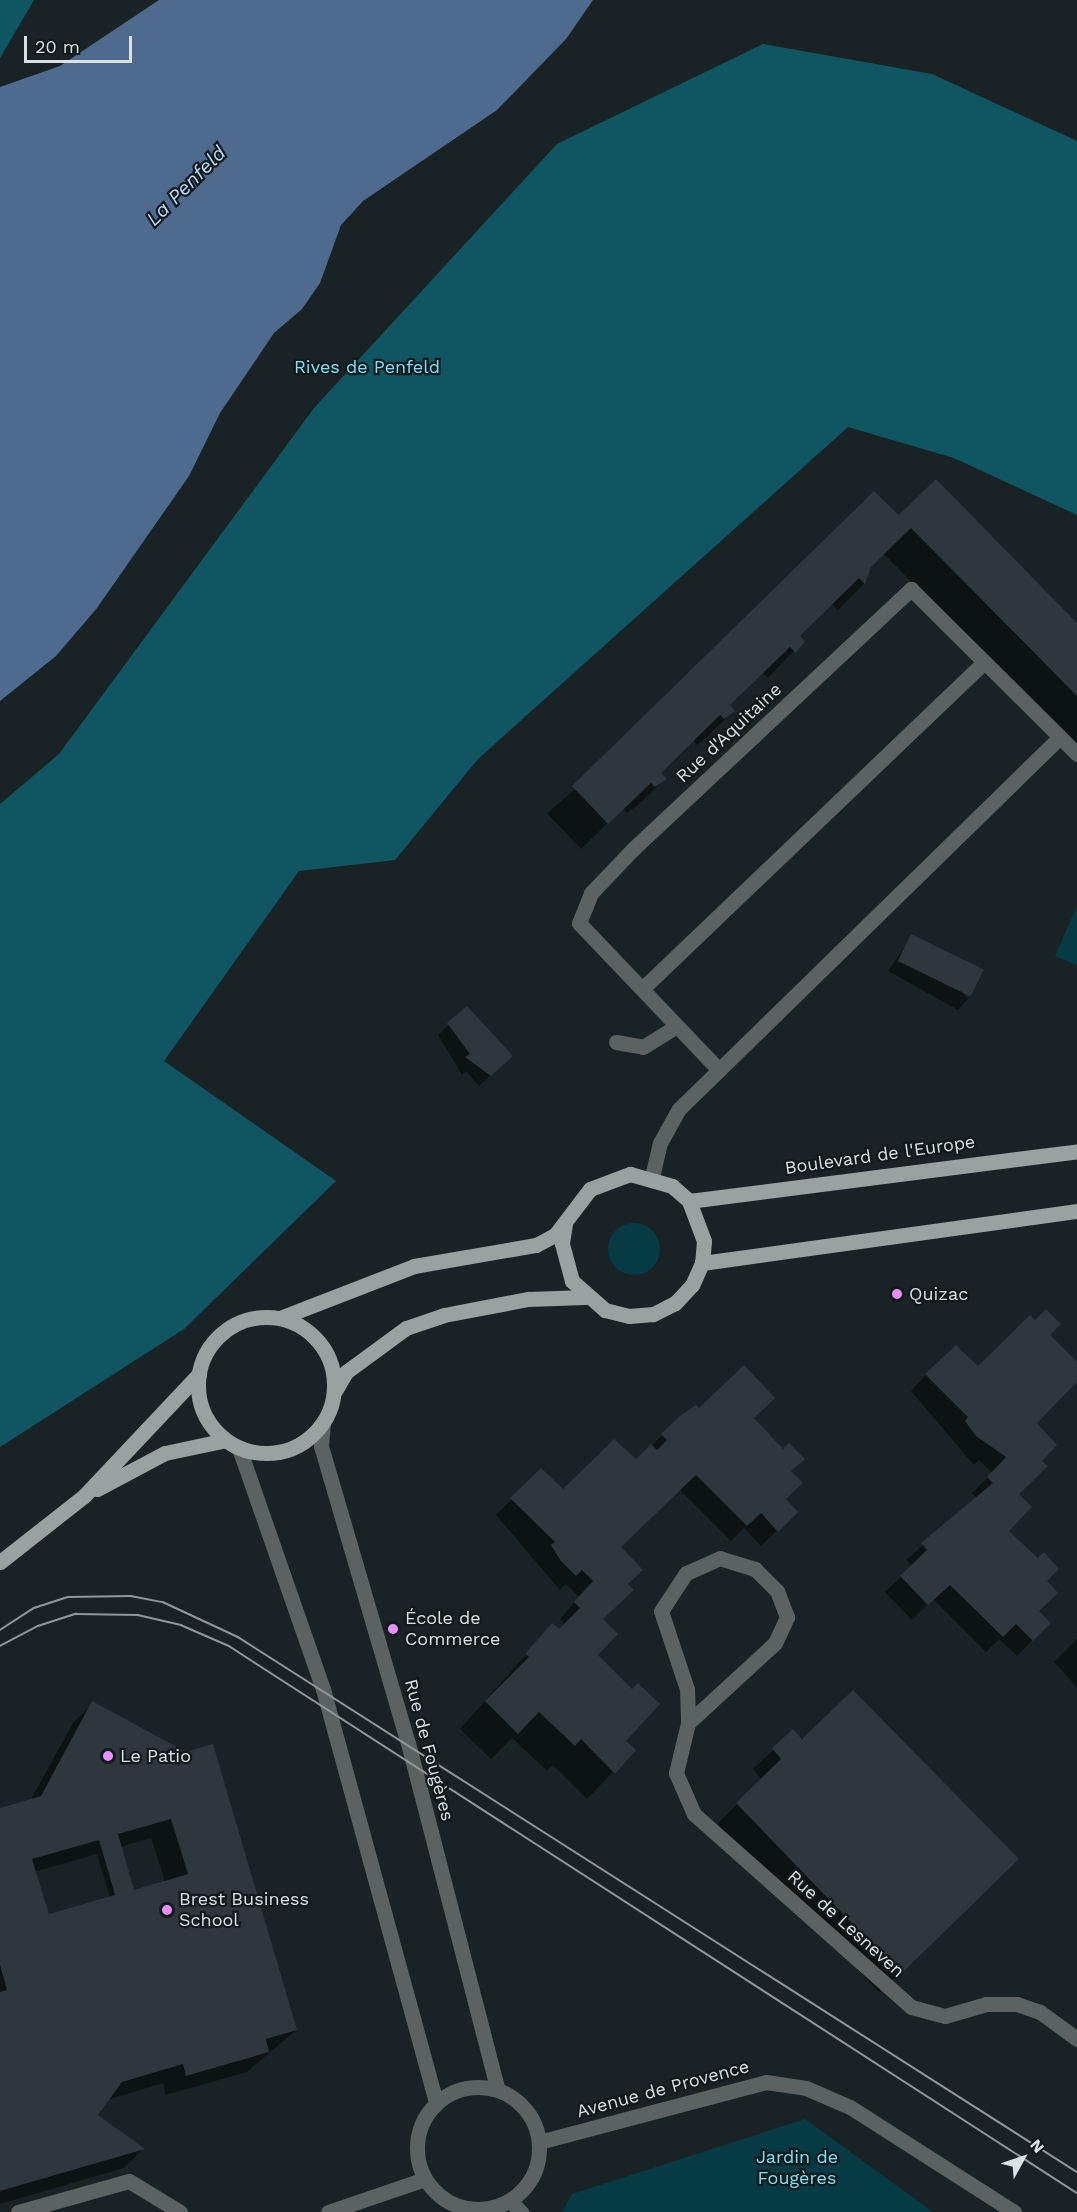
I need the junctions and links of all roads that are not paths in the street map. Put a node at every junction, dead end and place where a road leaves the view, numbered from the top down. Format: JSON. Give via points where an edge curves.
{"nodes":[{"id":1,"x":984,"y":662,"type":"junction"},
{"id":2,"x":1060,"y":737,"type":"junction"},
{"id":3,"x":1077,"y":754,"type":"edge"},
{"id":4,"x":642,"y":989,"type":"junction"},
{"id":5,"x":677,"y":1026,"type":"junction"},
{"id":6,"x":616,"y":1042,"type":"dead end"},
{"id":7,"x":719,"y":1070,"type":"junction"},
{"id":8,"x":1077,"y":1151,"type":"edge"},
{"id":9,"x":652,"y":1177,"type":"junction"},
{"id":10,"x":689,"y":1201,"type":"junction"},
{"id":11,"x":1077,"y":1211,"type":"edge"},
{"id":12,"x":565,"y":1224,"type":"junction"},
{"id":13,"x":702,"y":1263,"type":"junction"},
{"id":14,"x":585,"y":1297,"type":"junction"},
{"id":15,"x":280,"y":1318,"type":"junction"},
{"id":16,"x":199,"y":1374,"type":"junction"},
{"id":17,"x":334,"y":1391,"type":"junction"},
{"id":18,"x":323,"y":1423,"type":"junction"},
{"id":19,"x":233,"y":1444,"type":"junction"},
{"id":20,"x":84,"y":1496,"type":"junction"},
{"id":21,"x":0,"y":1562,"type":"edge"},
{"id":22,"x":688,"y":1723,"type":"junction"},
{"id":23,"x":1077,"y":2039,"type":"edge"},
{"id":24,"x":498,"y":2090,"type":"junction"},
{"id":25,"x":436,"y":2103,"type":"junction"},
{"id":26,"x":539,"y":2142,"type":"junction"},
{"id":27,"x":426,"y":2179,"type":"junction"},
{"id":28,"x":516,"y":2206,"type":"edge"},
{"id":29,"x":18,"y":2212,"type":"edge"},
{"id":30,"x":180,"y":2212,"type":"edge"},
{"id":31,"x":328,"y":2212,"type":"edge"},
{"id":32,"x":1014,"y":2212,"type":"edge"}],
"edges":[{"from":1,"to":2,"type":"street","name":"Rue d'Aquitaine"},
{"from":1,"to":4,"type":"street"},
{"from":1,"to":4,"type":"street","name":"Rue d'Aquitaine","via":[[911,589],[633,849],[591,893],[579,922]]},
{"from":2,"to":3,"type":"street","name":"Rue d'Aquitaine"},
{"from":2,"to":7,"type":"street"},
{"from":4,"to":5,"type":"street","name":"Rue d'Aquitaine"},
{"from":5,"to":6,"type":"street","via":[[643,1047]]},
{"from":5,"to":7,"type":"street","name":"Rue d'Aquitaine"},
{"from":7,"to":9,"type":"street","via":[[669,1124]]},
{"from":8,"to":10,"type":"main road","name":"Boulevard de l'Europe"},
{"from":9,"to":10,"type":"main road"},
{"from":9,"to":12,"type":"main road","via":[[630,1174],[590,1189]]},
{"from":10,"to":13,"type":"main road","via":[[704,1241]]},
{"from":11,"to":13,"type":"main road"},
{"from":12,"to":14,"type":"main road","via":[[565,1263]]},
{"from":12,"to":15,"type":"main road","via":[[536,1245],[414,1266]]},
{"from":13,"to":14,"type":"main road","via":[[681,1297],[653,1314],[629,1316]]},
{"from":14,"to":17,"type":"main road","via":[[528,1299],[444,1315],[406,1328],[346,1372]]},
{"from":15,"to":16,"type":"main road","via":[[259,1317],[219,1335]]},
{"from":15,"to":17,"type":"main road","via":[[315,1337],[327,1353]]},
{"from":16,"to":19,"type":"main road","via":[[203,1411]]},
{"from":16,"to":20,"type":"main road"},
{"from":17,"to":18,"type":"main road"},
{"from":18,"to":19,"type":"main road","via":[[310,1437],[277,1453]]},
{"from":18,"to":24,"type":"street","name":"Rue de Fougères","via":[[321,1446],[408,1743]]},
{"from":19,"to":20,"type":"main road","via":[[165,1453]]},
{"from":19,"to":25,"type":"street","via":[[323,1689]]},
{"from":20,"to":21,"type":"main road"},
{"from":22,"to":22,"type":"street","name":"Rue de Lesneven","via":[[775,1643],[787,1617],[777,1592],[755,1569],[720,1558],[686,1573],[661,1611],[687,1689]]},
{"from":22,"to":23,"type":"street","name":"Rue de Lesneven","via":[[676,1773],[694,1814],[911,2007],[945,2016],[986,2004],[1017,2004],[1040,2012]]},
{"from":24,"to":25,"type":"street","via":[[454,2091]]},
{"from":24,"to":26,"type":"street","via":[[518,2101],[533,2120]]},
{"from":25,"to":27,"type":"street","via":[[418,2140]]},
{"from":26,"to":28,"type":"street","via":[[537,2167]]},
{"from":26,"to":32,"type":"street","name":"Avenue de Provence","via":[[766,2082],[796,2086],[850,2107]]},
{"from":27,"to":28,"type":"street","via":[[455,2205],[474,2209]]},
{"from":27,"to":31,"type":"street"},
{"from":29,"to":30,"type":"street","via":[[129,2181]]}]}
